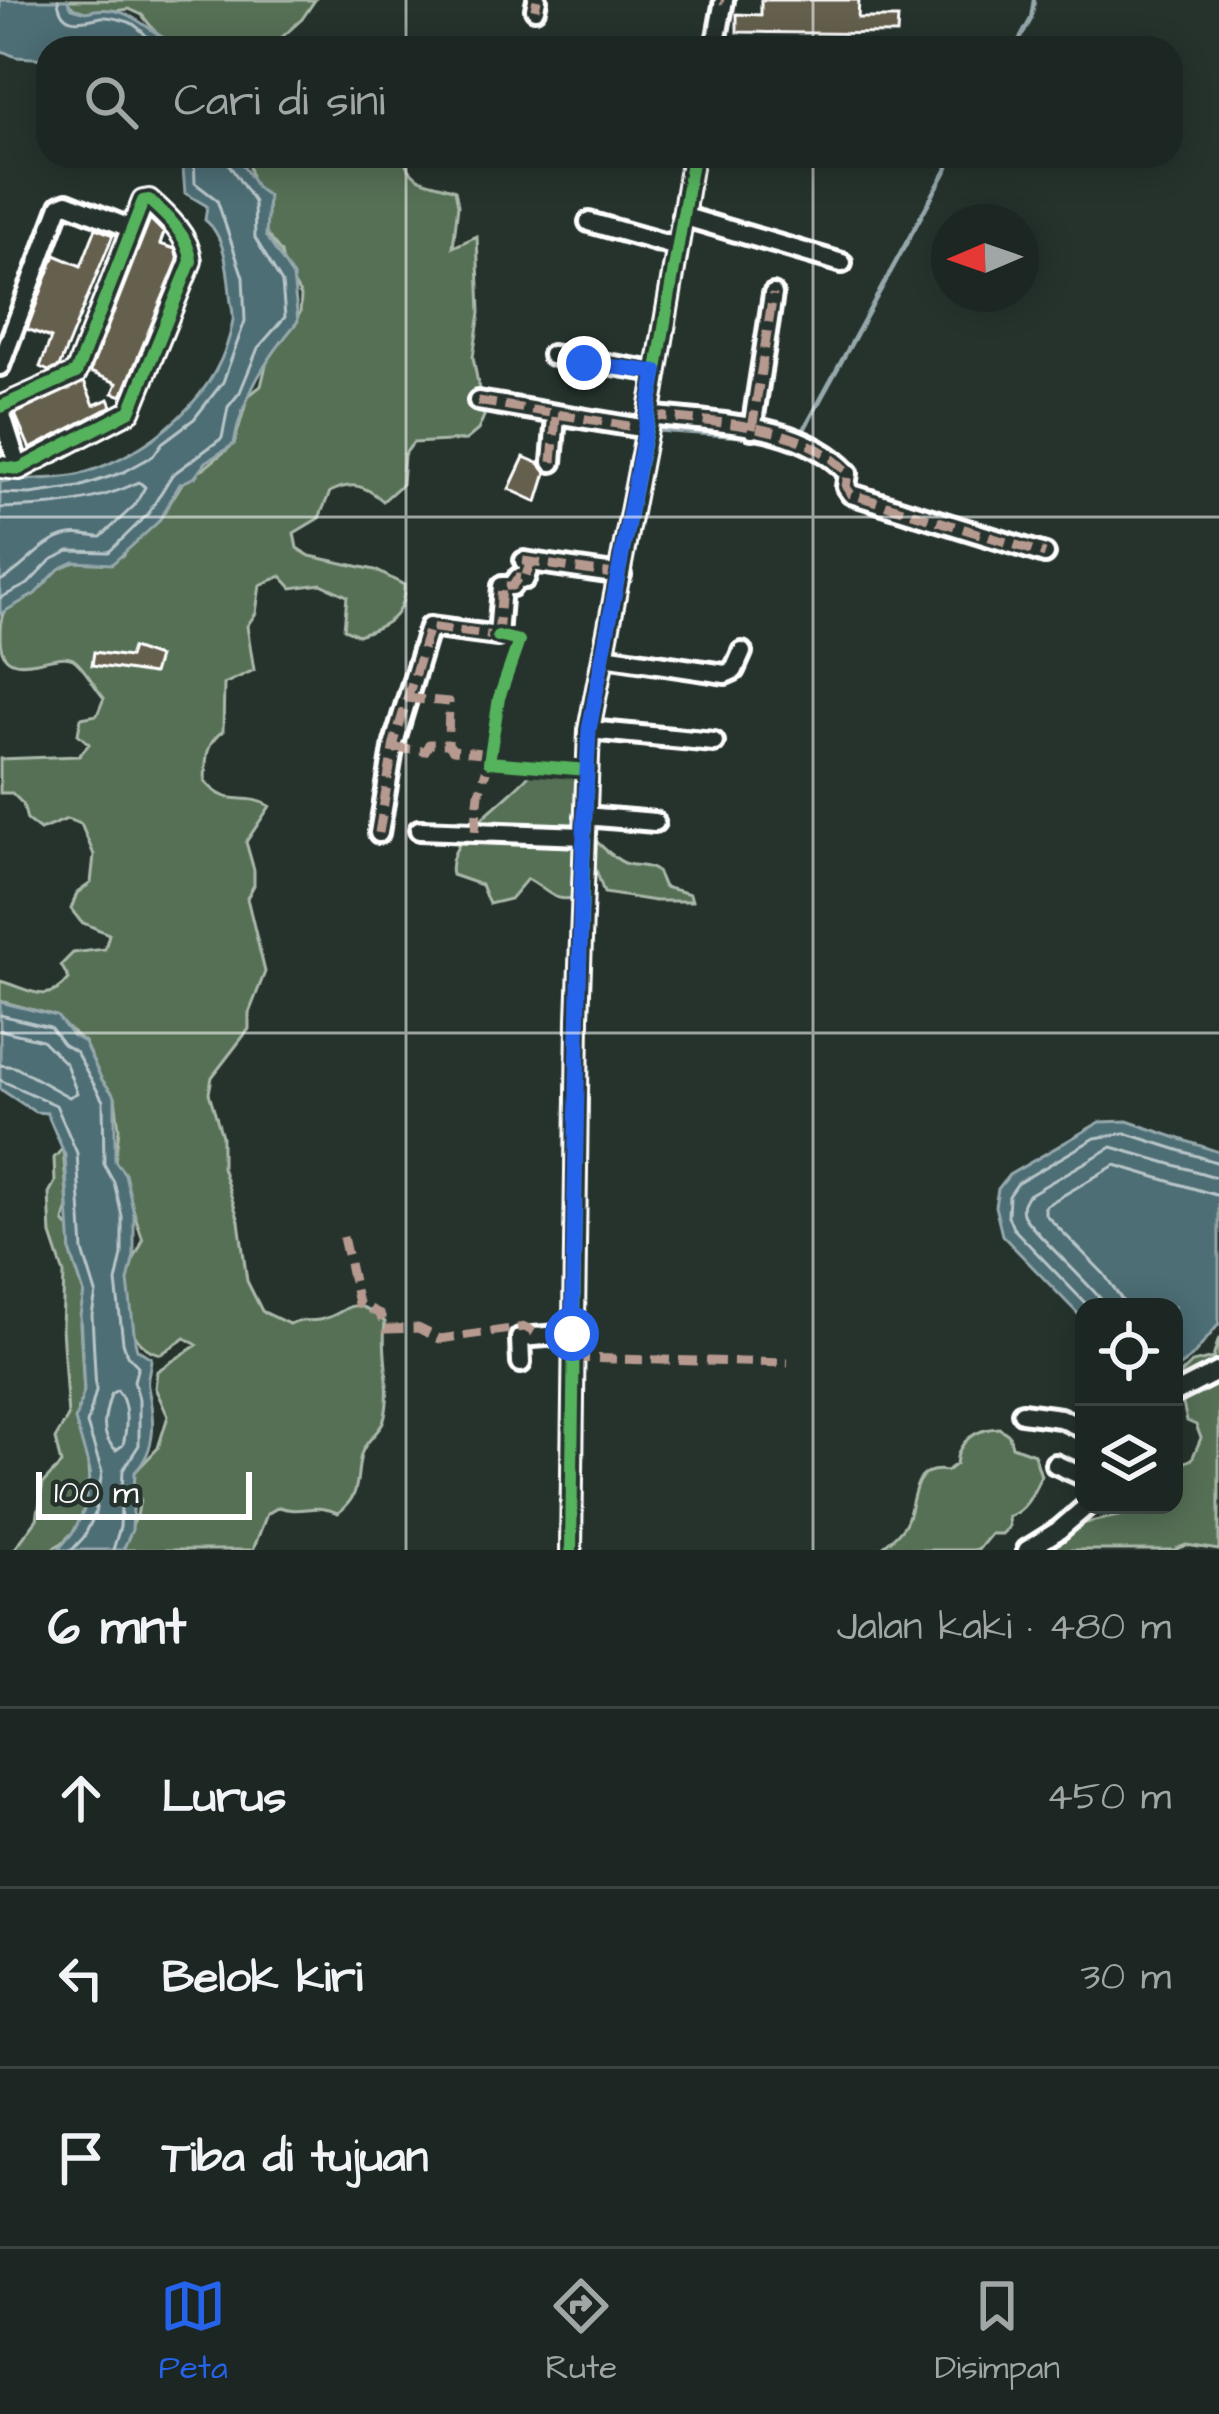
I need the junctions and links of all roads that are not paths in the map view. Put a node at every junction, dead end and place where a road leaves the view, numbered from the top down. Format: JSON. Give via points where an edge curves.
{"nodes":[{"id":1,"x":723,"y":0,"type":"edge"},
{"id":2,"x":717,"y":36,"type":"edge"},
{"id":3,"x":691,"y":168,"type":"edge"},
{"id":4,"x":682,"y":216,"type":"junction"},
{"id":5,"x":589,"y":222,"type":"dead end"},
{"id":6,"x":132,"y":230,"type":"junction"},
{"id":7,"x":677,"y":247,"type":"junction"},
{"id":8,"x":842,"y":263,"type":"dead end"},
{"id":9,"x":773,"y":293,"type":"dead end"},
{"id":10,"x":5,"y":334,"type":"edge"},
{"id":11,"x":552,"y":355,"type":"dead end"},
{"id":12,"x":0,"y":366,"type":"edge"},
{"id":13,"x":656,"y":372,"type":"junction"},
{"id":14,"x":478,"y":401,"type":"dead end"},
{"id":15,"x":0,"y":408,"type":"edge"},
{"id":16,"x":556,"y":417,"type":"junction"},
{"id":17,"x":648,"y":422,"type":"junction"},
{"id":18,"x":752,"y":429,"type":"junction"},
{"id":19,"x":552,"y":462,"type":"dead end"},
{"id":20,"x":10,"y":468,"type":"edge"},
{"id":21,"x":1046,"y":554,"type":"dead end"},
{"id":22,"x":621,"y":575,"type":"junction"},
{"id":23,"x":742,"y":652,"type":"dead end"},
{"id":24,"x":604,"y":656,"type":"junction"},
{"id":25,"x":589,"y":730,"type":"junction"},
{"id":26,"x":714,"y":742,"type":"dead end"},
{"id":27,"x":585,"y":816,"type":"junction"},
{"id":28,"x":656,"y":822,"type":"dead end"},
{"id":29,"x":419,"y":830,"type":"dead end"},
{"id":30,"x":379,"y":833,"type":"dead end"},
{"id":31,"x":584,"y":836,"type":"junction"},
{"id":32,"x":565,"y":1335,"type":"junction"},
{"id":33,"x":521,"y":1363,"type":"dead end"},
{"id":34,"x":1219,"y":1371,"type":"edge"},
{"id":35,"x":1183,"y":1389,"type":"edge"},
{"id":36,"x":1022,"y":1413,"type":"dead end"},
{"id":37,"x":1075,"y":1425,"type":"edge"},
{"id":38,"x":1055,"y":1464,"type":"dead end"},
{"id":39,"x":1075,"y":1473,"type":"edge"},
{"id":40,"x":1076,"y":1514,"type":"edge"},
{"id":41,"x":571,"y":1550,"type":"edge"},
{"id":42,"x":1027,"y":1550,"type":"edge"}],
"edges":[{"from":1,"to":2,"type":"street"},
{"from":3,"to":4,"type":"street"},
{"from":4,"to":7,"type":"street"},
{"from":4,"to":8,"type":"street"},
{"from":5,"to":7,"type":"street"},
{"from":6,"to":10,"type":"street","via":[[60,206]]},
{"from":6,"to":15,"type":"street","via":[[76,373]]},
{"from":6,"to":20,"type":"street","via":[[149,200],[170,219],[191,261],[130,411]]},
{"from":7,"to":13,"type":"street"},
{"from":9,"to":18,"type":"street"},
{"from":10,"to":12,"type":"street"},
{"from":11,"to":13,"type":"street"},
{"from":13,"to":17,"type":"street"},
{"from":14,"to":16,"type":"street"},
{"from":15,"to":20,"type":"street"},
{"from":16,"to":17,"type":"street"},
{"from":16,"to":19,"type":"street"},
{"from":17,"to":18,"type":"street"},
{"from":17,"to":22,"type":"street"},
{"from":18,"to":21,"type":"street","via":[[796,437],[834,456],[848,473],[850,494]]},
{"from":22,"to":24,"type":"street"},
{"from":22,"to":30,"type":"street","via":[[527,562],[525,579],[502,586],[498,636],[429,627],[394,743]]},
{"from":23,"to":24,"type":"street","via":[[725,674]]},
{"from":24,"to":25,"type":"street"},
{"from":25,"to":26,"type":"street"},
{"from":25,"to":27,"type":"street"},
{"from":27,"to":28,"type":"street"},
{"from":27,"to":31,"type":"street"},
{"from":29,"to":31,"type":"street"},
{"from":31,"to":32,"type":"street"},
{"from":32,"to":33,"type":"street","via":[[518,1341]]},
{"from":32,"to":41,"type":"street"},
{"from":34,"to":35,"type":"street"},
{"from":36,"to":37,"type":"street"},
{"from":38,"to":39,"type":"street"},
{"from":40,"to":42,"type":"street"}]}
